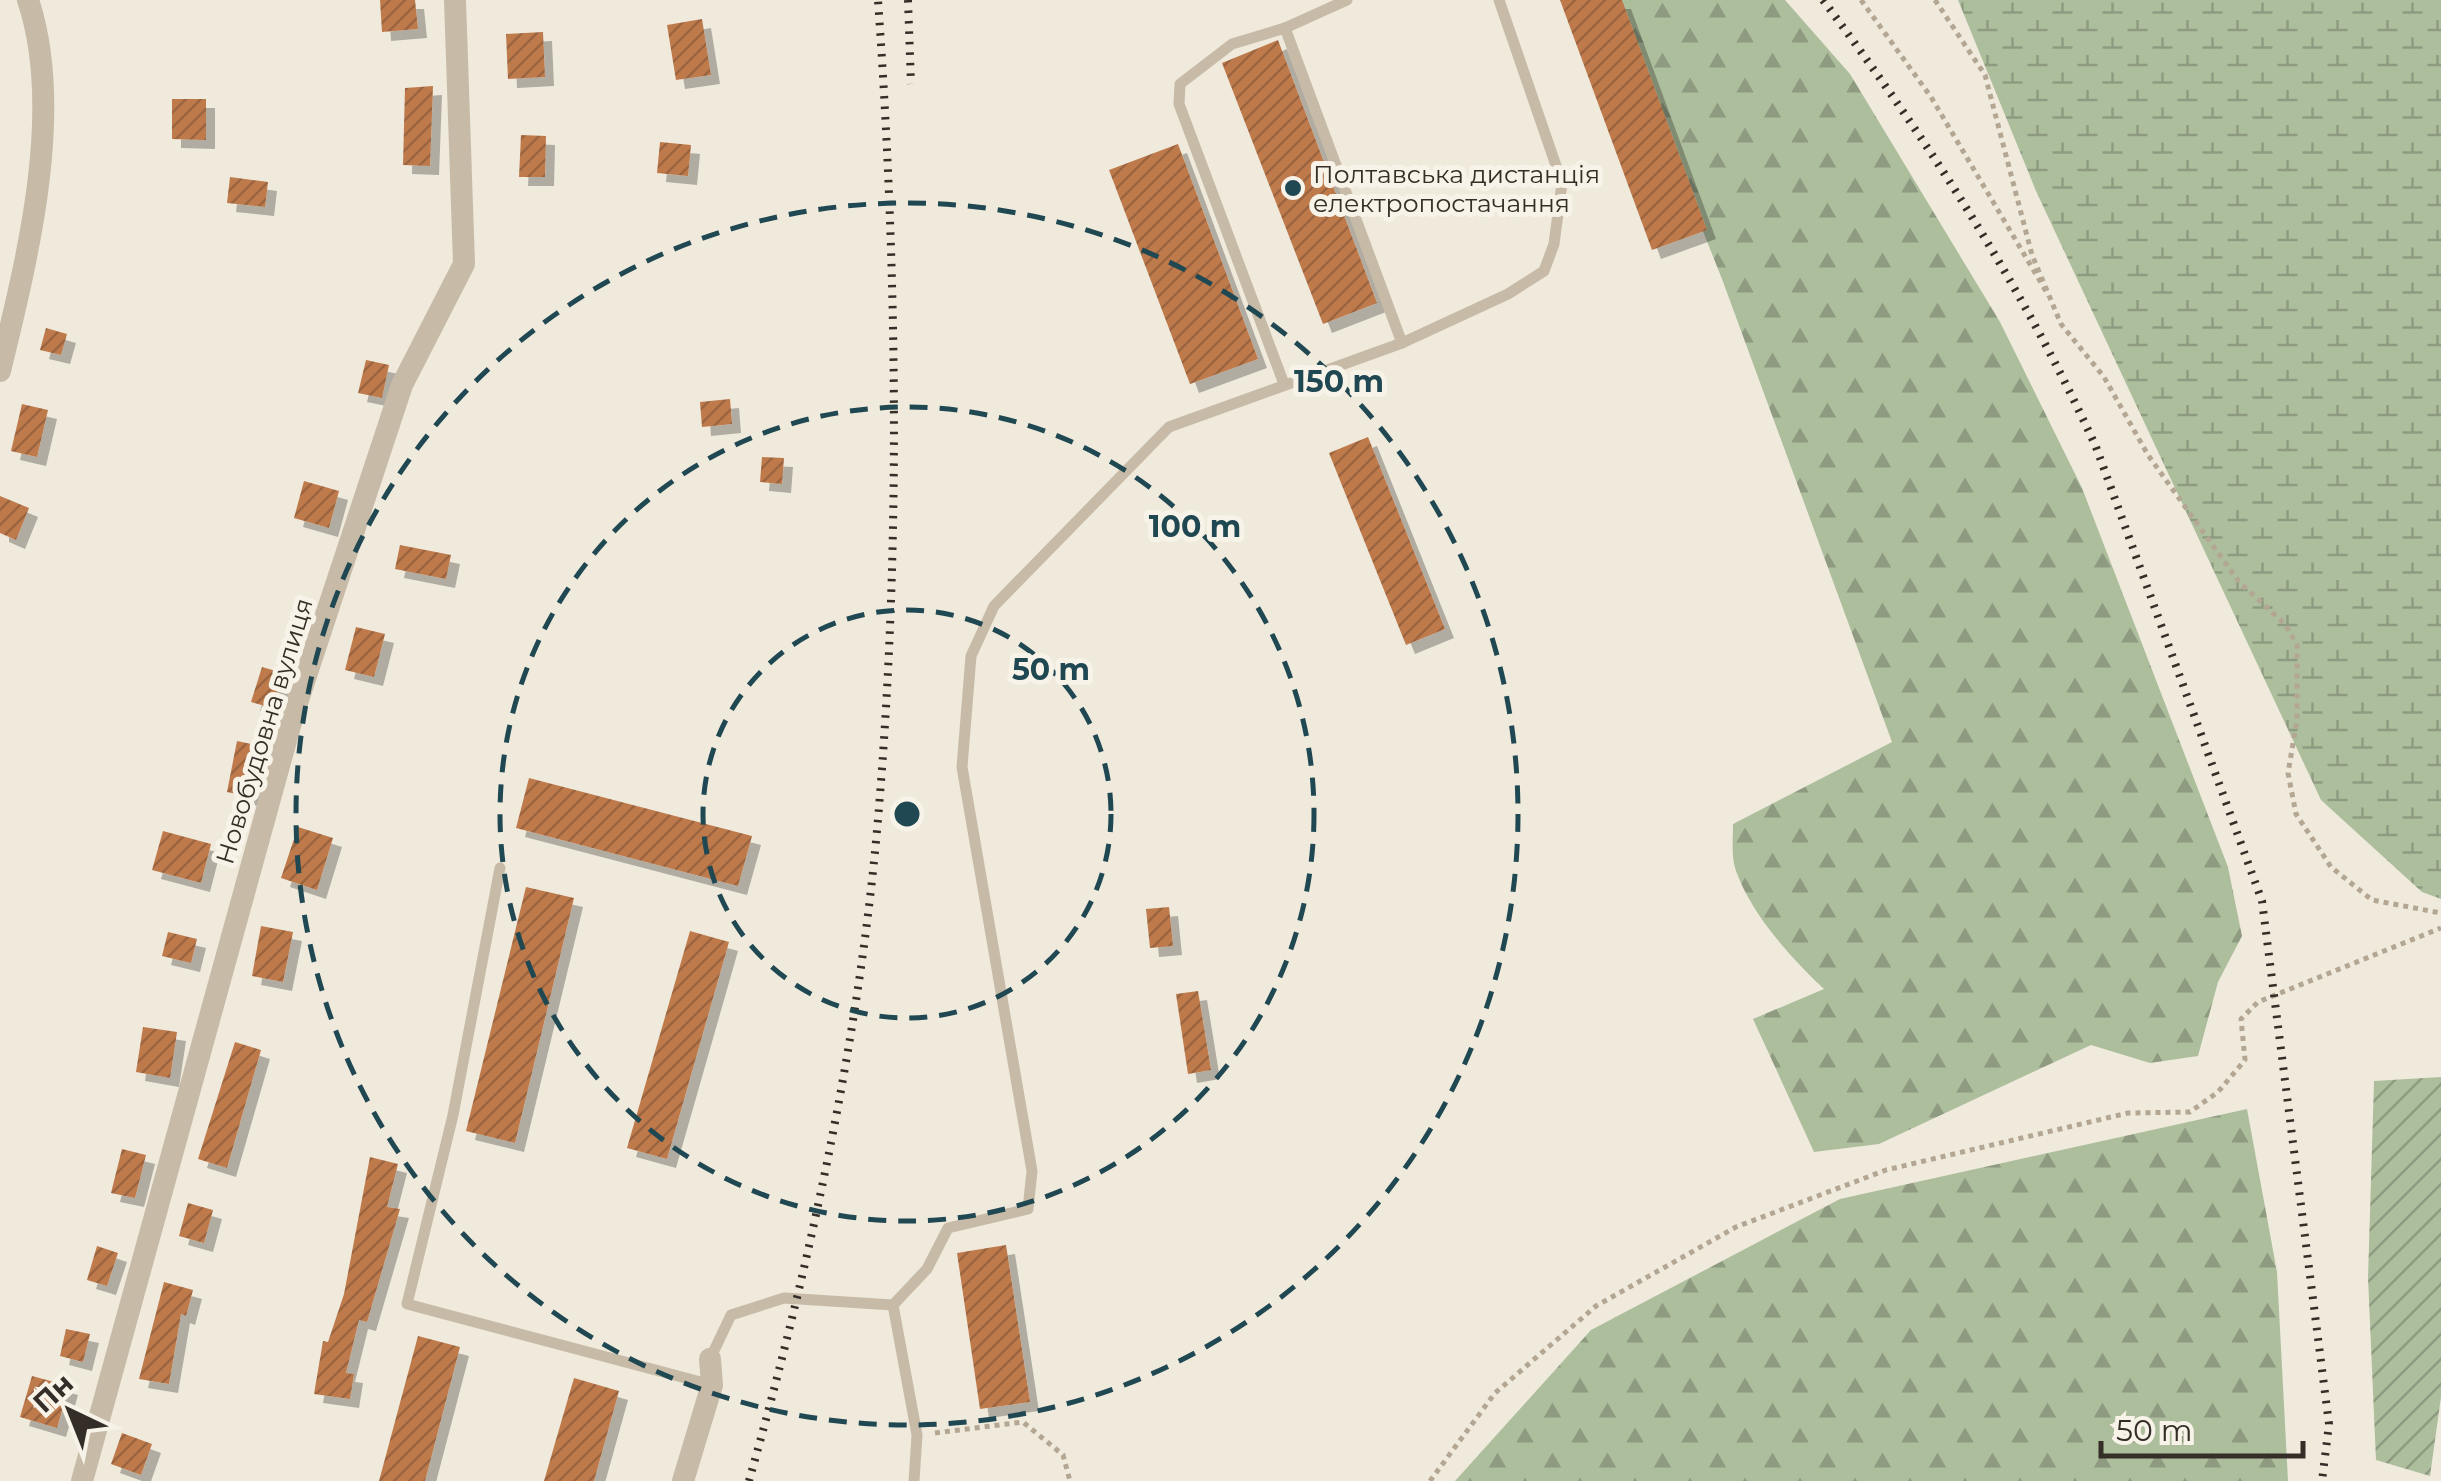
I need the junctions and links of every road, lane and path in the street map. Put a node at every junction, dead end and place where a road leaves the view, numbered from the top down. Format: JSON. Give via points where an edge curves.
{"nodes":[{"id":1,"x":28,"y":0,"type":"edge"},
{"id":2,"x":455,"y":0,"type":"edge"},
{"id":3,"x":1346,"y":0,"type":"edge"},
{"id":4,"x":1498,"y":0,"type":"edge"},
{"id":5,"x":1861,"y":0,"type":"edge"},
{"id":6,"x":1935,"y":0,"type":"edge"},
{"id":7,"x":1285,"y":28,"type":"junction"},
{"id":8,"x":2061,"y":317,"type":"junction"},
{"id":9,"x":1402,"y":344,"type":"junction"},
{"id":10,"x":0,"y":370,"type":"edge"},
{"id":11,"x":1284,"y":384,"type":"junction"},
{"id":12,"x":500,"y":868,"type":"dead end"},
{"id":13,"x":2441,"y":912,"type":"edge"},
{"id":14,"x":2441,"y":928,"type":"edge"},
{"id":15,"x":892,"y":1305,"type":"junction"},
{"id":16,"x":710,"y":1359,"type":"joint"},
{"id":17,"x":712,"y":1385,"type":"junction"},
{"id":18,"x":917,"y":1435,"type":"junction"},
{"id":19,"x":82,"y":1481,"type":"edge"},
{"id":20,"x":684,"y":1481,"type":"edge"},
{"id":21,"x":914,"y":1481,"type":"edge"},
{"id":22,"x":1070,"y":1481,"type":"edge"},
{"id":23,"x":1430,"y":1481,"type":"edge"}],
"edges":[{"from":1,"to":10,"type":"street","via":[[42,47],[36,182]]},
{"from":2,"to":19,"type":"street","name":"Новобудовна вулиця","via":[[464,264],[402,385],[293,716]]},
{"from":3,"to":7,"type":"lane"},
{"from":4,"to":9,"type":"lane","via":[[1562,182],[1554,244],[1544,271]]},
{"from":5,"to":8,"type":"path","via":[[1931,97]]},
{"from":6,"to":8,"type":"path","via":[[1985,75],[2032,255]]},
{"from":7,"to":9,"type":"lane"},
{"from":7,"to":11,"type":"lane","via":[[1232,44],[1195,68],[1180,84],[1179,104]]},
{"from":8,"to":13,"type":"path","via":[[2239,582],[2285,624],[2297,645],[2297,720],[2288,773],[2296,814],[2331,868],[2372,900]]},
{"from":9,"to":11,"type":"lane"},
{"from":11,"to":15,"type":"lane","via":[[1169,426],[994,606],[971,656],[962,767],[1032,1172],[1028,1209],[948,1228],[927,1269]]},
{"from":12,"to":17,"type":"lane","via":[[407,1304]]},
{"from":14,"to":23,"type":"path","via":[[2258,1002],[2241,1019],[2246,1060],[2190,1112],[2128,1113],[1886,1170],[1736,1227],[1596,1306],[1495,1393]]},
{"from":15,"to":16,"type":"lane","via":[[784,1298],[731,1315]]},
{"from":15,"to":18,"type":"lane"},
{"from":16,"to":17,"type":"street"},
{"from":17,"to":20,"type":"street"},
{"from":18,"to":21,"type":"lane"},
{"from":18,"to":22,"type":"path","via":[[1023,1422],[1063,1455]]}]}
